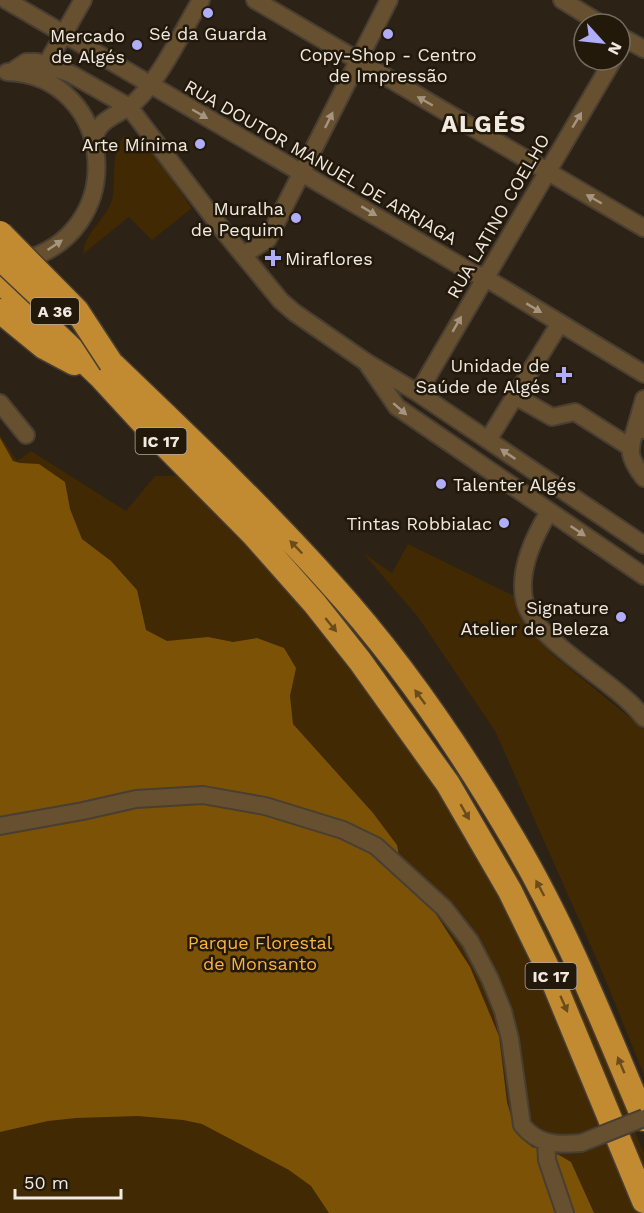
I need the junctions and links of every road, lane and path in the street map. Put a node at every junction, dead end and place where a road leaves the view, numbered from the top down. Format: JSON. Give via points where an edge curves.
{"nodes":[{"id":1,"x":83,"y":0,"type":"edge"},
{"id":2,"x":201,"y":0,"type":"edge"},
{"id":3,"x":255,"y":0,"type":"edge"},
{"id":4,"x":389,"y":0,"type":"edge"},
{"id":5,"x":568,"y":2,"type":"edge"},
{"id":6,"x":7,"y":5,"type":"edge"},
{"id":7,"x":583,"y":12,"type":"edge"},
{"id":8,"x":63,"y":33,"type":"junction"},
{"id":9,"x":358,"y":62,"type":"junction"},
{"id":10,"x":46,"y":64,"type":"junction"},
{"id":11,"x":5,"y":72,"type":"edge"},
{"id":12,"x":606,"y":72,"type":"edge"},
{"id":13,"x":149,"y":84,"type":"junction"},
{"id":14,"x":129,"y":107,"type":"junction"},
{"id":15,"x":102,"y":124,"type":"junction"},
{"id":16,"x":151,"y":135,"type":"junction"},
{"id":17,"x":94,"y":143,"type":"junction"},
{"id":18,"x":547,"y":171,"type":"junction"},
{"id":19,"x":302,"y":173,"type":"junction"},
{"id":20,"x":644,"y":228,"type":"edge"},
{"id":21,"x":0,"y":233,"type":"edge"},
{"id":22,"x":243,"y":255,"type":"junction"},
{"id":23,"x":0,"y":260,"type":"edge"},
{"id":24,"x":484,"y":277,"type":"junction"},
{"id":25,"x":0,"y":281,"type":"edge"},
{"id":26,"x":0,"y":311,"type":"edge"},
{"id":27,"x":560,"y":323,"type":"junction"},
{"id":28,"x":366,"y":362,"type":"junction"},
{"id":29,"x":106,"y":370,"type":"junction"},
{"id":30,"x":644,"y":374,"type":"edge"},
{"id":31,"x":418,"y":393,"type":"junction"},
{"id":32,"x":515,"y":396,"type":"junction"},
{"id":33,"x":644,"y":399,"type":"edge"},
{"id":34,"x":0,"y":403,"type":"edge"},
{"id":35,"x":640,"y":429,"type":"edge"},
{"id":36,"x":26,"y":435,"type":"dead end"},
{"id":37,"x":488,"y":440,"type":"junction"},
{"id":38,"x":630,"y":447,"type":"junction"},
{"id":39,"x":644,"y":478,"type":"edge"},
{"id":40,"x":549,"y":512,"type":"junction"},
{"id":41,"x":644,"y":545,"type":"edge"},
{"id":42,"x":644,"y":576,"type":"edge"},
{"id":43,"x":644,"y":718,"type":"edge"},
{"id":44,"x":0,"y":826,"type":"edge"},
{"id":45,"x":644,"y":1118,"type":"edge"},
{"id":46,"x":546,"y":1142,"type":"junction"},
{"id":47,"x":644,"y":1201,"type":"edge"},
{"id":48,"x":565,"y":1213,"type":"edge"}],
"edges":[{"from":1,"to":8,"type":"street"},
{"from":2,"to":13,"type":"street"},
{"from":3,"to":9,"type":"street"},
{"from":4,"to":9,"type":"street"},
{"from":5,"to":7,"type":"street"},
{"from":6,"to":8,"type":"street","name":"RUA DOUTOR MANUEL DE ARRIAGA"},
{"from":8,"to":10,"type":"street"},
{"from":8,"to":13,"type":"street","name":"RUA DOUTOR MANUEL DE ARRIAGA"},
{"from":18,"to":9,"type":"street","one_way":true},
{"from":19,"to":9,"type":"street","one_way":true},
{"from":10,"to":11,"type":"street","via":[[26,62]]},
{"from":10,"to":14,"type":"street"},
{"from":11,"to":17,"type":"street","via":[[45,82],[67,97],[84,118]]},
{"from":18,"to":12,"type":"street","name":"RUA LATINO COELHO","one_way":true},
{"from":13,"to":14,"type":"street"},
{"from":13,"to":19,"type":"street","name":"RUA DOUTOR MANUEL DE ARRIAGA","one_way":true},
{"from":14,"to":15,"type":"street"},
{"from":14,"to":16,"type":"street"},
{"from":15,"to":16,"type":"street","via":[[124,122]]},
{"from":15,"to":17,"type":"street","via":[[96,130]]},
{"from":16,"to":22,"type":"street"},
{"from":23,"to":17,"type":"street","one_way":true,"via":[[39,255],[75,228],[95,187]]},
{"from":20,"to":18,"type":"street","one_way":true},
{"from":18,"to":24,"type":"street","name":"RUA LATINO COELHO"},
{"from":19,"to":22,"type":"street","via":[[268,239]]},
{"from":19,"to":24,"type":"street","name":"RUA DOUTOR MANUEL DE ARRIAGA","one_way":true},
{"from":21,"to":29,"type":"highway","bridge":true,"via":[[77,311]]},
{"from":22,"to":28,"type":"street","via":[[288,307]]},
{"from":23,"to":29,"type":"highway","number":"A 36","bridge":true},
{"from":24,"to":27,"type":"street","name":"RUA DOUTOR MANUEL DE ARRIAGA","one_way":true},
{"from":31,"to":24,"type":"street","name":"RUA LATINO COELHO","one_way":true},
{"from":25,"to":29,"type":"highway","number":"A 36"},
{"from":26,"to":29,"type":"highway","via":[[44,347]]},
{"from":27,"to":30,"type":"street","name":"RUA DOUTOR MANUEL DE ARRIAGA"},
{"from":27,"to":32,"type":"street"},
{"from":28,"to":31,"type":"street"},
{"from":28,"to":40,"type":"street","one_way":true,"via":[[397,407]]},
{"from":45,"to":29,"type":"highway","number":"IC 17","one_way":true,"via":[[554,915],[506,827],[454,745],[330,582],[203,452]]},
{"from":29,"to":47,"type":"highway","number":"IC 17","one_way":true,"via":[[148,428],[231,510],[315,604],[448,784],[531,933]]},
{"from":31,"to":37,"type":"street"},
{"from":32,"to":37,"type":"street"},
{"from":32,"to":38,"type":"street","via":[[552,417],[575,412]]},
{"from":33,"to":35,"type":"street"},
{"from":34,"to":36,"type":"street"},
{"from":35,"to":38,"type":"street"},
{"from":41,"to":37,"type":"street","one_way":true},
{"from":38,"to":39,"type":"street","via":[[630,456]]},
{"from":40,"to":42,"type":"street","one_way":true},
{"from":40,"to":43,"type":"street","via":[[527,559],[523,589],[526,605],[540,628],[629,701]]},
{"from":44,"to":46,"type":"street","via":[[136,799],[203,795],[265,806],[343,830],[376,846],[444,908],[470,941],[505,1020],[522,1125]]},
{"from":45,"to":46,"type":"street","bridge":true,"via":[[581,1143]]},
{"from":46,"to":48,"type":"street","via":[[547,1160]]}]}
